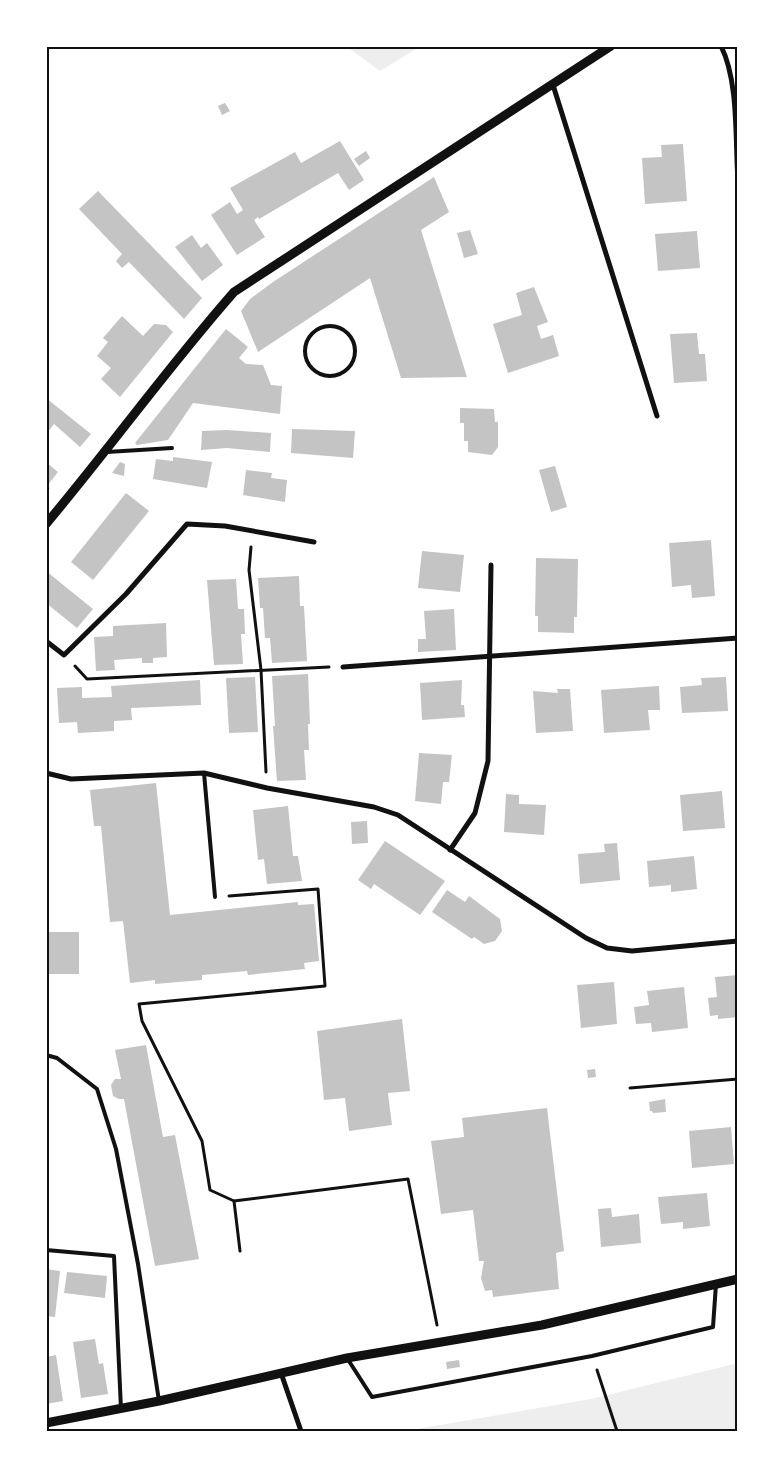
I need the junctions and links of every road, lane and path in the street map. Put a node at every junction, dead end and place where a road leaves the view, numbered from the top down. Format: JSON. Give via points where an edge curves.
{"nodes":[{"id":1,"x":611,"y":46,"type":"edge"},
{"id":2,"x":720,"y":46,"type":"edge"},
{"id":3,"x":553,"y":85,"type":"junction"},
{"id":4,"x":738,"y":180,"type":"edge"},
{"id":5,"x":335,"y":376,"type":"joint"},
{"id":6,"x":657,"y":416,"type":"dead end"},
{"id":7,"x":172,"y":448,"type":"dead end"},
{"id":8,"x":107,"y":452,"type":"junction"},
{"id":9,"x":46,"y":524,"type":"edge"},
{"id":10,"x":253,"y":531,"type":"junction"},
{"id":11,"x":314,"y":542,"type":"dead end"},
{"id":12,"x":491,"y":565,"type":"dead end"},
{"id":13,"x":738,"y":638,"type":"edge"},
{"id":14,"x":46,"y":640,"type":"edge"},
{"id":15,"x":64,"y":655,"type":"junction"},
{"id":16,"x":490,"y":656,"type":"junction"},
{"id":17,"x":343,"y":667,"type":"joint"},
{"id":18,"x":261,"y":670,"type":"junction"},
{"id":19,"x":46,"y":773,"type":"edge"},
{"id":20,"x":204,"y":773,"type":"junction"},
{"id":21,"x":267,"y":788,"type":"junction"},
{"id":22,"x":450,"y":850,"type":"junction"},
{"id":23,"x":215,"y":897,"type":"joint"},
{"id":24,"x":738,"y":941,"type":"edge"},
{"id":25,"x":46,"y":1055,"type":"edge"},
{"id":26,"x":738,"y":1079,"type":"edge"},
{"id":27,"x":630,"y":1088,"type":"dead end"},
{"id":28,"x":234,"y":1201,"type":"junction"},
{"id":29,"x":46,"y":1250,"type":"edge"},
{"id":30,"x":240,"y":1251,"type":"dead end"},
{"id":31,"x":738,"y":1279,"type":"edge"},
{"id":32,"x":716,"y":1284,"type":"junction"},
{"id":33,"x":440,"y":1342,"type":"junction"},
{"id":34,"x":592,"y":1356,"type":"junction"},
{"id":35,"x":347,"y":1358,"type":"junction"},
{"id":36,"x":281,"y":1373,"type":"junction"},
{"id":37,"x":159,"y":1401,"type":"junction"},
{"id":38,"x":121,"y":1409,"type":"junction"},
{"id":39,"x":46,"y":1423,"type":"edge"},
{"id":40,"x":300,"y":1431,"type":"edge"},
{"id":41,"x":617,"y":1431,"type":"edge"}],
"edges":[{"from":1,"to":3,"type":"street"},
{"from":2,"to":4,"type":"street","via":[[725,55],[732,91]]},
{"from":3,"to":6,"type":"street"},
{"from":3,"to":8,"type":"street","via":[[234,292]]},
{"from":5,"to":5,"type":"lane","via":[[351,364],[354,346],[343,330],[324,326],[308,338],[305,357],[316,372]]},
{"from":7,"to":8,"type":"lane"},
{"from":8,"to":9,"type":"street"},
{"from":10,"to":11,"type":"street"},
{"from":10,"to":15,"type":"street","via":[[187,524],[126,594]]},
{"from":10,"to":18,"type":"path","via":[[249,570]]},
{"from":12,"to":16,"type":"street"},
{"from":13,"to":16,"type":"street"},
{"from":14,"to":15,"type":"street"},
{"from":15,"to":18,"type":"path","via":[[87,678]]},
{"from":16,"to":17,"type":"street"},
{"from":16,"to":22,"type":"street","via":[[488,761],[475,813]]},
{"from":17,"to":18,"type":"path"},
{"from":18,"to":21,"type":"path"},
{"from":19,"to":20,"type":"street","via":[[71,779]]},
{"from":20,"to":21,"type":"street"},
{"from":20,"to":23,"type":"lane"},
{"from":21,"to":22,"type":"street","via":[[374,807],[398,815]]},
{"from":22,"to":24,"type":"street","via":[[586,938],[607,948],[632,951]]},
{"from":23,"to":28,"type":"path","via":[[318,889],[325,986],[139,1004],[142,1021],[202,1141],[210,1190]]},
{"from":25,"to":37,"type":"lane","via":[[57,1058],[97,1089],[116,1149]]},
{"from":26,"to":27,"type":"path"},
{"from":28,"to":30,"type":"path"},
{"from":28,"to":33,"type":"path","via":[[408,1179]]},
{"from":29,"to":38,"type":"lane","via":[[114,1256]]},
{"from":31,"to":32,"type":"street"},
{"from":32,"to":33,"type":"street","via":[[542,1325]]},
{"from":32,"to":34,"type":"lane","via":[[713,1327]]},
{"from":33,"to":35,"type":"street"},
{"from":34,"to":35,"type":"lane","via":[[372,1397]]},
{"from":34,"to":41,"type":"path"},
{"from":35,"to":36,"type":"street"},
{"from":36,"to":37,"type":"street"},
{"from":36,"to":40,"type":"street"},
{"from":37,"to":38,"type":"street"},
{"from":38,"to":39,"type":"street"}]}
